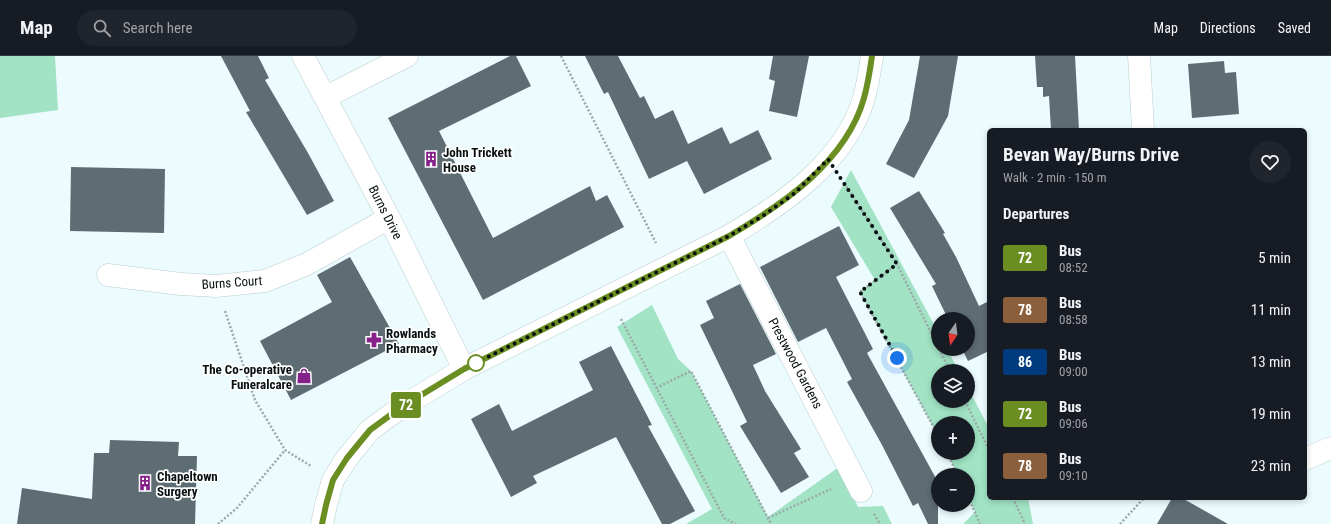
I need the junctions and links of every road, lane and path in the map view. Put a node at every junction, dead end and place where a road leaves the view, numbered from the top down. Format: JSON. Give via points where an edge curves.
{"nodes":[{"id":1,"x":303,"y":56,"type":"edge"},
{"id":2,"x":407,"y":56,"type":"edge"},
{"id":3,"x":561,"y":56,"type":"edge"},
{"id":4,"x":872,"y":56,"type":"edge"},
{"id":5,"x":1139,"y":56,"type":"edge"},
{"id":6,"x":326,"y":97,"type":"junction"},
{"id":7,"x":1143,"y":128,"type":"edge"},
{"id":8,"x":828,"y":159,"type":"junction"},
{"id":9,"x":389,"y":218,"type":"junction"},
{"id":10,"x":729,"y":236,"type":"junction"},
{"id":11,"x":897,"y":264,"type":"junction"},
{"id":12,"x":668,"y":266,"type":"junction"},
{"id":13,"x":108,"y":275,"type":"dead end"},
{"id":14,"x":216,"y":286,"type":"junction"},
{"id":15,"x":609,"y":295,"type":"junction"},
{"id":16,"x":931,"y":332,"type":"edge"},
{"id":17,"x":464,"y":369,"type":"junction"},
{"id":18,"x":656,"y":388,"type":"junction"},
{"id":19,"x":968,"y":408,"type":"edge"},
{"id":20,"x":931,"y":422,"type":"edge"},
{"id":21,"x":987,"y":446,"type":"edge"},
{"id":22,"x":1331,"y":448,"type":"edge"},
{"id":23,"x":285,"y":450,"type":"junction"},
{"id":24,"x":1307,"y":458,"type":"edge"},
{"id":25,"x":333,"y":480,"type":"junction"},
{"id":26,"x":858,"y":485,"type":"joint"},
{"id":27,"x":1014,"y":500,"type":"edge"},
{"id":28,"x":1142,"y":500,"type":"edge"},
{"id":29,"x":975,"y":512,"type":"edge"},
{"id":30,"x":768,"y":518,"type":"junction"},
{"id":31,"x":218,"y":524,"type":"edge"},
{"id":32,"x":322,"y":524,"type":"edge"},
{"id":33,"x":736,"y":524,"type":"edge"},
{"id":34,"x":771,"y":524,"type":"edge"},
{"id":35,"x":980,"y":524,"type":"edge"},
{"id":36,"x":1025,"y":524,"type":"edge"},
{"id":37,"x":1120,"y":524,"type":"edge"}],
"edges":[{"from":1,"to":6,"type":"street","name":"Burns Drive"},
{"from":2,"to":6,"type":"street"},
{"from":3,"to":12,"type":"path"},
{"from":4,"to":8,"type":"street","via":[[864,99],[848,132]]},
{"from":5,"to":7,"type":"street"},
{"from":6,"to":9,"type":"street","name":"Burns Drive"},
{"from":8,"to":10,"type":"street","via":[[795,193]]},
{"from":8,"to":11,"type":"path"},
{"from":9,"to":14,"type":"street","name":"Burns Court","via":[[306,264],[265,281]]},
{"from":9,"to":17,"type":"street","name":"Burns Drive"},
{"from":10,"to":12,"type":"street"},
{"from":10,"to":26,"type":"street","name":"Prestwood Gardens"},
{"from":11,"to":16,"type":"path"},
{"from":11,"to":20,"type":"path","via":[[860,292]]},
{"from":12,"to":15,"type":"street"},
{"from":13,"to":14,"type":"street","name":"Burns Court"},
{"from":14,"to":23,"type":"path","via":[[255,400]]},
{"from":15,"to":17,"type":"street"},
{"from":15,"to":18,"type":"path"},
{"from":17,"to":25,"type":"street","via":[[400,408],[370,430]]},
{"from":18,"to":30,"type":"path","via":[[691,371]]},
{"from":18,"to":33,"type":"path","via":[[724,518]]},
{"from":19,"to":21,"type":"path"},
{"from":22,"to":24,"type":"street"},
{"from":23,"to":25,"type":"path"},
{"from":23,"to":31,"type":"path","via":[[236,508]]},
{"from":25,"to":32,"type":"street"},
{"from":26,"to":30,"type":"path"},
{"from":27,"to":36,"type":"path"},
{"from":28,"to":37,"type":"path"},
{"from":29,"to":35,"type":"path"},
{"from":30,"to":34,"type":"path"}]}
